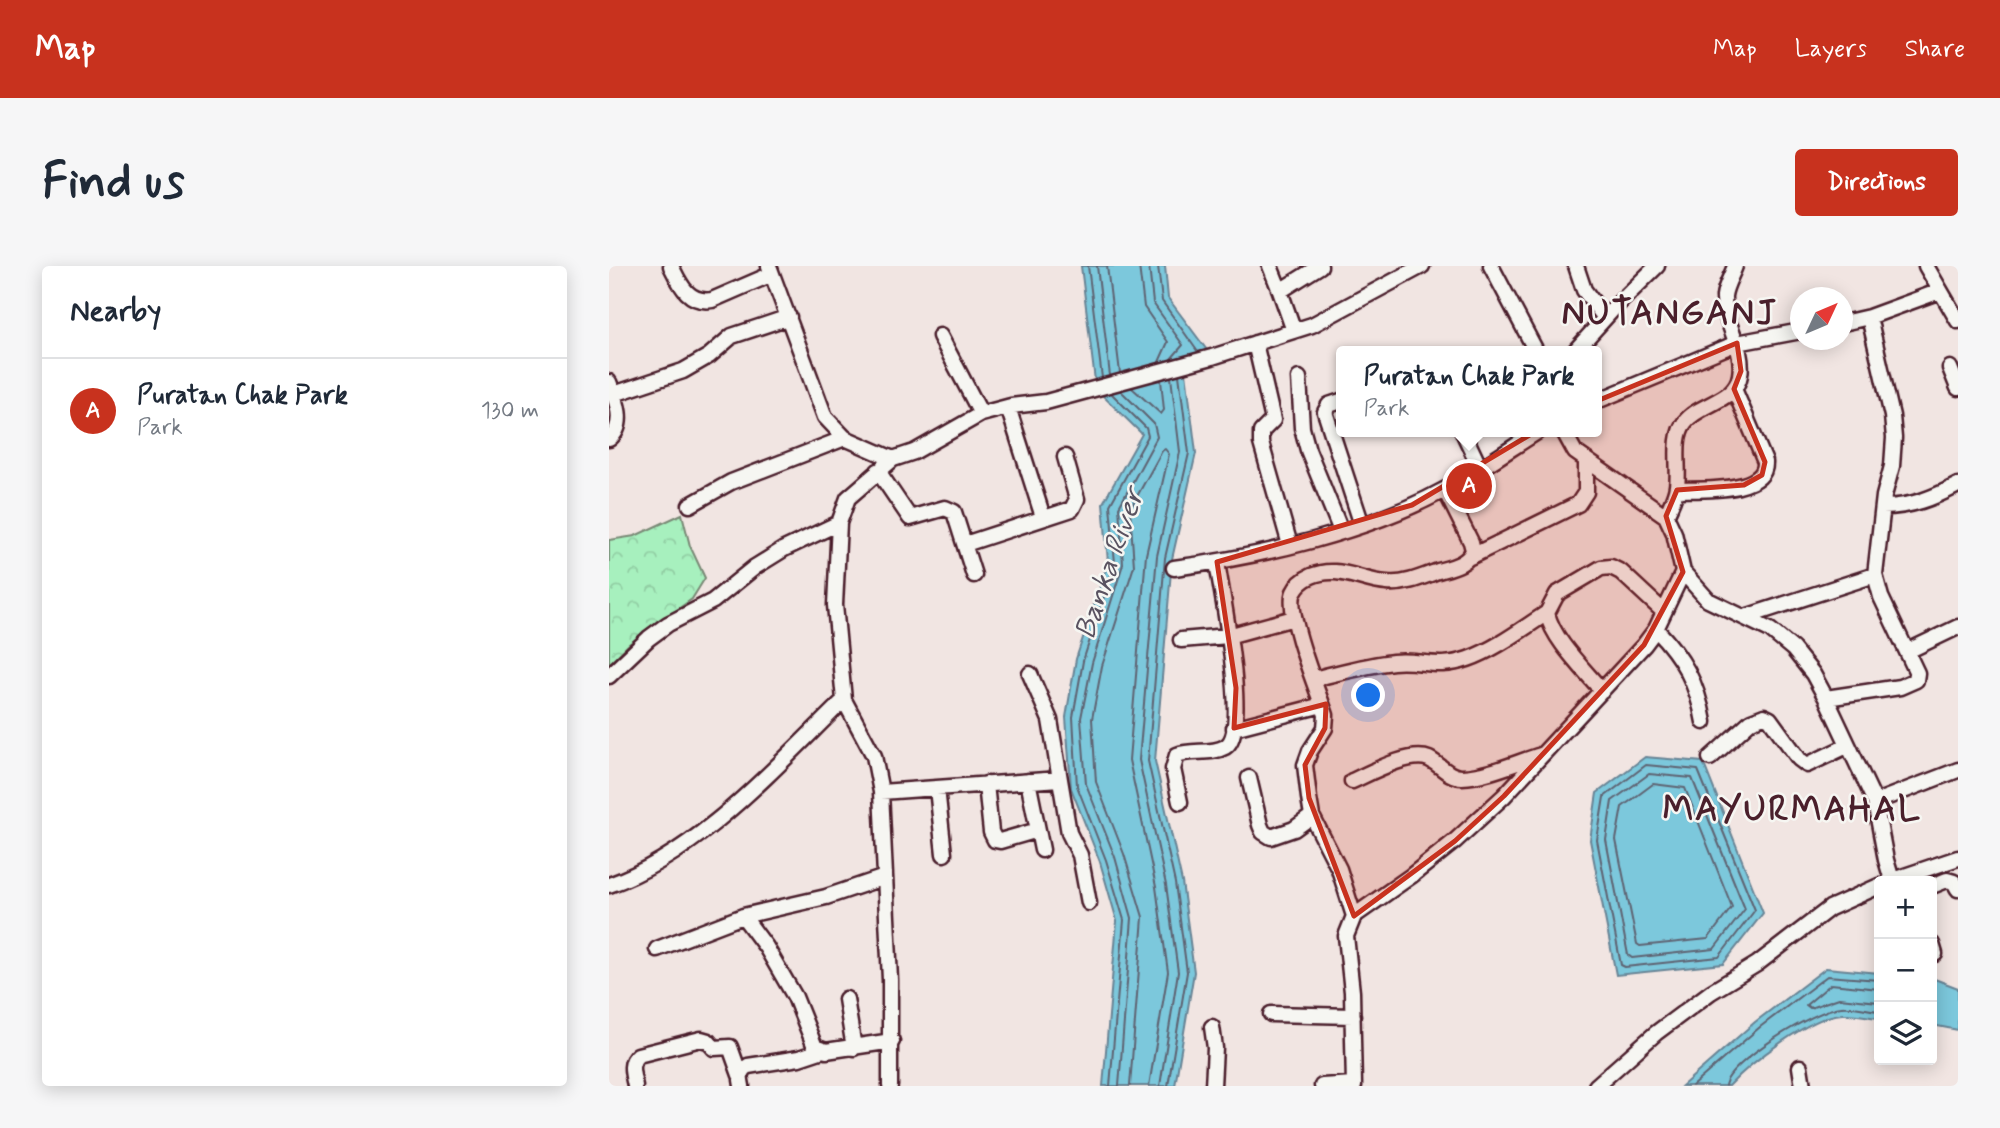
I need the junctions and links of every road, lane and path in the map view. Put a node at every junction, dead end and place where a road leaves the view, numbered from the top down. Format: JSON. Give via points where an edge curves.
{"nodes":[{"id":1,"x":671,"y":266,"type":"edge"},
{"id":2,"x":1270,"y":266,"type":"edge"},
{"id":3,"x":1320,"y":266,"type":"edge"},
{"id":4,"x":1422,"y":266,"type":"edge"},
{"id":5,"x":1491,"y":266,"type":"edge"},
{"id":6,"x":1576,"y":266,"type":"edge"},
{"id":7,"x":1657,"y":266,"type":"edge"},
{"id":8,"x":1735,"y":266,"type":"edge"},
{"id":9,"x":1926,"y":266,"type":"edge"},
{"id":10,"x":771,"y":270,"type":"edge"},
{"id":11,"x":1940,"y":290,"type":"junction"},
{"id":12,"x":1280,"y":291,"type":"junction"},
{"id":13,"x":789,"y":317,"type":"junction"},
{"id":14,"x":1869,"y":317,"type":"junction"},
{"id":15,"x":1605,"y":318,"type":"junction"},
{"id":16,"x":1853,"y":321,"type":"edge"},
{"id":17,"x":1958,"y":321,"type":"edge"},
{"id":18,"x":1294,"y":331,"type":"junction"},
{"id":19,"x":1790,"y":333,"type":"edge"},
{"id":20,"x":940,"y":336,"type":"dead end"},
{"id":21,"x":1255,"y":343,"type":"junction"},
{"id":22,"x":1737,"y":344,"type":"junction"},
{"id":23,"x":1533,"y":346,"type":"edge"},
{"id":24,"x":1580,"y":346,"type":"edge"},
{"id":25,"x":1950,"y":368,"type":"dead end"},
{"id":26,"x":1299,"y":378,"type":"dead end"},
{"id":27,"x":612,"y":388,"type":"edge"},
{"id":28,"x":1734,"y":388,"type":"junction"},
{"id":29,"x":1958,"y":388,"type":"edge"},
{"id":30,"x":1602,"y":399,"type":"edge"},
{"id":31,"x":1336,"y":403,"type":"edge"},
{"id":32,"x":1009,"y":407,"type":"junction"},
{"id":33,"x":981,"y":414,"type":"junction"},
{"id":34,"x":1464,"y":437,"type":"edge"},
{"id":35,"x":1529,"y":437,"type":"edge"},
{"id":36,"x":1566,"y":437,"type":"edge"},
{"id":37,"x":845,"y":438,"type":"junction"},
{"id":38,"x":609,"y":439,"type":"edge"},
{"id":39,"x":1065,"y":457,"type":"dead end"},
{"id":40,"x":893,"y":459,"type":"junction"},
{"id":41,"x":1586,"y":461,"type":"junction"},
{"id":42,"x":1480,"y":468,"type":"junction"},
{"id":43,"x":878,"y":471,"type":"junction"},
{"id":44,"x":1958,"y":485,"type":"edge"},
{"id":45,"x":1445,"y":489,"type":"junction"},
{"id":46,"x":1677,"y":490,"type":"junction"},
{"id":47,"x":690,"y":505,"type":"dead end"},
{"id":48,"x":1883,"y":507,"type":"junction"},
{"id":49,"x":1666,"y":516,"type":"junction"},
{"id":50,"x":1043,"y":517,"type":"junction"},
{"id":51,"x":839,"y":523,"type":"junction"},
{"id":52,"x":1362,"y":526,"type":"junction"},
{"id":53,"x":1341,"y":531,"type":"junction"},
{"id":54,"x":965,"y":544,"type":"junction"},
{"id":55,"x":1290,"y":545,"type":"junction"},
{"id":56,"x":1470,"y":557,"type":"junction"},
{"id":57,"x":1217,"y":562,"type":"junction"},
{"id":58,"x":1174,"y":568,"type":"dead end"},
{"id":59,"x":1683,"y":572,"type":"junction"},
{"id":60,"x":974,"y":575,"type":"dead end"},
{"id":61,"x":1875,"y":575,"type":"junction"},
{"id":62,"x":1664,"y":612,"type":"junction"},
{"id":63,"x":1547,"y":613,"type":"junction"},
{"id":64,"x":1745,"y":617,"type":"junction"},
{"id":65,"x":1294,"y":618,"type":"junction"},
{"id":66,"x":1958,"y":627,"type":"edge"},
{"id":67,"x":1656,"y":629,"type":"junction"},
{"id":68,"x":1228,"y":636,"type":"junction"},
{"id":69,"x":1181,"y":640,"type":"dead end"},
{"id":70,"x":1908,"y":651,"type":"junction"},
{"id":71,"x":1030,"y":674,"type":"dead end"},
{"id":72,"x":609,"y":676,"type":"edge"},
{"id":73,"x":1313,"y":679,"type":"junction"},
{"id":74,"x":1602,"y":691,"type":"junction"},
{"id":75,"x":1826,"y":698,"type":"junction"},
{"id":76,"x":844,"y":700,"type":"junction"},
{"id":77,"x":1322,"y":705,"type":"junction"},
{"id":78,"x":1705,"y":722,"type":"dead end"},
{"id":79,"x":1234,"y":728,"type":"junction"},
{"id":80,"x":1847,"y":746,"type":"junction"},
{"id":81,"x":1542,"y":754,"type":"junction"},
{"id":82,"x":1710,"y":758,"type":"dead end"},
{"id":83,"x":1958,"y":770,"type":"edge"},
{"id":84,"x":1249,"y":778,"type":"dead end"},
{"id":85,"x":1059,"y":779,"type":"junction"},
{"id":86,"x":1028,"y":781,"type":"junction"},
{"id":87,"x":1352,"y":781,"type":"dead end"},
{"id":88,"x":986,"y":784,"type":"junction"},
{"id":89,"x":937,"y":788,"type":"junction"},
{"id":90,"x":881,"y":792,"type":"junction"},
{"id":91,"x":1180,"y":802,"type":"dead end"},
{"id":92,"x":1875,"y":802,"type":"junction"},
{"id":93,"x":1312,"y":816,"type":"junction"},
{"id":94,"x":1038,"y":830,"type":"junction"},
{"id":95,"x":1042,"y":850,"type":"dead end"},
{"id":96,"x":944,"y":854,"type":"dead end"},
{"id":97,"x":1958,"y":858,"type":"edge"},
{"id":98,"x":1890,"y":876,"type":"edge"},
{"id":99,"x":1916,"y":876,"type":"edge"},
{"id":100,"x":885,"y":877,"type":"junction"},
{"id":101,"x":609,"y":884,"type":"edge"},
{"id":102,"x":1937,"y":884,"type":"edge"},
{"id":103,"x":1874,"y":888,"type":"edge"},
{"id":104,"x":1958,"y":889,"type":"edge"},
{"id":105,"x":1089,"y":903,"type":"dead end"},
{"id":106,"x":743,"y":916,"type":"junction"},
{"id":107,"x":1354,"y":916,"type":"junction"},
{"id":108,"x":657,"y":949,"type":"dead end"},
{"id":109,"x":846,"y":999,"type":"dead end"},
{"id":110,"x":1271,"y":1014,"type":"dead end"},
{"id":111,"x":1353,"y":1016,"type":"junction"},
{"id":112,"x":1212,"y":1027,"type":"dead end"},
{"id":113,"x":892,"y":1041,"type":"junction"},
{"id":114,"x":854,"y":1048,"type":"junction"},
{"id":115,"x":820,"y":1051,"type":"junction"},
{"id":116,"x":1800,"y":1067,"type":"dead end"},
{"id":117,"x":741,"y":1080,"type":"edge"},
{"id":118,"x":1354,"y":1085,"type":"edge"},
{"id":119,"x":635,"y":1086,"type":"edge"},
{"id":120,"x":890,"y":1086,"type":"edge"},
{"id":121,"x":1213,"y":1086,"type":"edge"},
{"id":122,"x":1322,"y":1086,"type":"edge"},
{"id":123,"x":1596,"y":1086,"type":"edge"},
{"id":124,"x":1803,"y":1086,"type":"edge"}],
"edges":[{"from":1,"to":10,"type":"street","via":[[688,294],[703,301]]},
{"from":2,"to":12,"type":"street"},
{"from":3,"to":12,"type":"street"},
{"from":4,"to":18,"type":"street"},
{"from":5,"to":23,"type":"street"},
{"from":6,"to":15,"type":"street","via":[[1584,290]]},
{"from":7,"to":15,"type":"street"},
{"from":8,"to":22,"type":"street","via":[[1724,294]]},
{"from":9,"to":11,"type":"street"},
{"from":10,"to":13,"type":"street"},
{"from":11,"to":14,"type":"street"},
{"from":11,"to":17,"type":"street"},
{"from":12,"to":18,"type":"street"},
{"from":13,"to":27,"type":"street","via":[[732,336],[683,371]]},
{"from":13,"to":37,"type":"street","via":[[825,417]]},
{"from":14,"to":16,"type":"street"},
{"from":14,"to":48,"type":"street","via":[[1893,427],[1892,467]]},
{"from":15,"to":24,"type":"street"},
{"from":18,"to":21,"type":"street"},
{"from":19,"to":22,"type":"street"},
{"from":20,"to":33,"type":"street"},
{"from":21,"to":32,"type":"street","via":[[1046,402]]},
{"from":21,"to":55,"type":"street","via":[[1273,420],[1261,432],[1261,443]]},
{"from":22,"to":28,"type":"street","via":[[1741,372]]},
{"from":22,"to":30,"type":"street"},
{"from":25,"to":29,"type":"street"},
{"from":26,"to":53,"type":"street","via":[[1308,450]]},
{"from":27,"to":38,"type":"street","via":[[619,425]]},
{"from":28,"to":46,"type":"street","via":[[1684,423]]},
{"from":28,"to":46,"type":"street","via":[[1765,462],[1762,475],[1744,485]]},
{"from":31,"to":52,"type":"street","via":[[1325,412]]},
{"from":32,"to":33,"type":"street"},
{"from":32,"to":50,"type":"street"},
{"from":33,"to":40,"type":"street"},
{"from":34,"to":42,"type":"street"},
{"from":35,"to":42,"type":"street"},
{"from":36,"to":41,"type":"street"},
{"from":37,"to":40,"type":"street"},
{"from":37,"to":47,"type":"street","via":[[731,482]]},
{"from":39,"to":50,"type":"street","via":[[1075,505],[1067,512]]},
{"from":40,"to":43,"type":"street"},
{"from":41,"to":49,"type":"street"},
{"from":41,"to":56,"type":"street","via":[[1586,492],[1578,504]]},
{"from":42,"to":45,"type":"street"},
{"from":43,"to":51,"type":"street","via":[[848,498]]},
{"from":43,"to":54,"type":"street","via":[[910,518],[950,509]]},
{"from":44,"to":48,"type":"street","via":[[1921,502]]},
{"from":45,"to":52,"type":"street"},
{"from":45,"to":56,"type":"street","via":[[1471,542]]},
{"from":46,"to":49,"type":"street"},
{"from":48,"to":61,"type":"street"},
{"from":49,"to":59,"type":"street"},
{"from":50,"to":54,"type":"street"},
{"from":51,"to":72,"type":"street","via":[[784,549],[713,601],[668,624]]},
{"from":51,"to":76,"type":"street","via":[[835,605]]},
{"from":52,"to":53,"type":"street"},
{"from":53,"to":55,"type":"street"},
{"from":54,"to":60,"type":"street"},
{"from":55,"to":57,"type":"street"},
{"from":56,"to":65,"type":"street","via":[[1411,581],[1388,584],[1319,572],[1304,580],[1294,593]]},
{"from":57,"to":58,"type":"street"},
{"from":57,"to":68,"type":"street"},
{"from":59,"to":62,"type":"street"},
{"from":59,"to":64,"type":"street","via":[[1708,600]]},
{"from":61,"to":64,"type":"street"},
{"from":61,"to":70,"type":"street"},
{"from":62,"to":63,"type":"street","via":[[1611,567],[1601,568],[1557,594]]},
{"from":62,"to":67,"type":"street"},
{"from":63,"to":73,"type":"street","via":[[1490,649],[1447,665],[1394,662]]},
{"from":63,"to":74,"type":"street","via":[[1555,633]]},
{"from":64,"to":75,"type":"street","via":[[1793,649]]},
{"from":65,"to":68,"type":"street"},
{"from":65,"to":73,"type":"street"},
{"from":66,"to":70,"type":"street"},
{"from":67,"to":74,"type":"street"},
{"from":67,"to":78,"type":"street","via":[[1696,685]]},
{"from":68,"to":69,"type":"street"},
{"from":68,"to":79,"type":"street","via":[[1236,688]]},
{"from":70,"to":75,"type":"street","via":[[1917,673],[1911,684]]},
{"from":71,"to":85,"type":"street","via":[[1050,720]]},
{"from":73,"to":77,"type":"street"},
{"from":74,"to":81,"type":"street"},
{"from":75,"to":80,"type":"street"},
{"from":76,"to":90,"type":"street","via":[[874,756]]},
{"from":76,"to":101,"type":"street","via":[[716,822],[654,865]]},
{"from":77,"to":79,"type":"street"},
{"from":77,"to":93,"type":"street","via":[[1325,728],[1305,765]]},
{"from":79,"to":91,"type":"street","via":[[1231,742],[1224,748],[1177,755],[1174,769]]},
{"from":80,"to":82,"type":"street","via":[[1807,765],[1770,719],[1757,716]]},
{"from":80,"to":92,"type":"street"},
{"from":81,"to":87,"type":"street","via":[[1461,777],[1427,758],[1416,757]]},
{"from":81,"to":107,"type":"street","via":[[1455,841]]},
{"from":83,"to":92,"type":"street"},
{"from":84,"to":93,"type":"street","via":[[1260,825],[1271,837]]},
{"from":85,"to":86,"type":"street"},
{"from":85,"to":105,"type":"street"},
{"from":86,"to":88,"type":"street"},
{"from":86,"to":94,"type":"street"},
{"from":88,"to":89,"type":"street"},
{"from":88,"to":94,"type":"street","via":[[995,840]]},
{"from":89,"to":90,"type":"street"},
{"from":89,"to":96,"type":"street"},
{"from":90,"to":100,"type":"street"},
{"from":92,"to":98,"type":"street"},
{"from":93,"to":107,"type":"street","via":[[1331,850]]},
{"from":94,"to":95,"type":"street"},
{"from":97,"to":99,"type":"street"},
{"from":100,"to":106,"type":"street","via":[[826,897]]},
{"from":100,"to":113,"type":"street"},
{"from":102,"to":104,"type":"street","via":[[1947,880]]},
{"from":103,"to":123,"type":"street","via":[[1830,908],[1757,964],[1711,992]]},
{"from":106,"to":108,"type":"street"},
{"from":106,"to":115,"type":"street","via":[[782,974],[811,1041]]},
{"from":107,"to":111,"type":"street","via":[[1346,936]]},
{"from":109,"to":114,"type":"street"},
{"from":110,"to":111,"type":"street"},
{"from":111,"to":118,"type":"street"},
{"from":112,"to":121,"type":"street"},
{"from":113,"to":114,"type":"street"},
{"from":113,"to":120,"type":"street"},
{"from":114,"to":115,"type":"street"},
{"from":115,"to":117,"type":"street","via":[[748,1066],[742,1069]]},
{"from":116,"to":124,"type":"street"},
{"from":117,"to":119,"type":"street","via":[[730,1047],[714,1048],[701,1039],[638,1055],[632,1064]]},
{"from":118,"to":122,"type":"street"}]}
